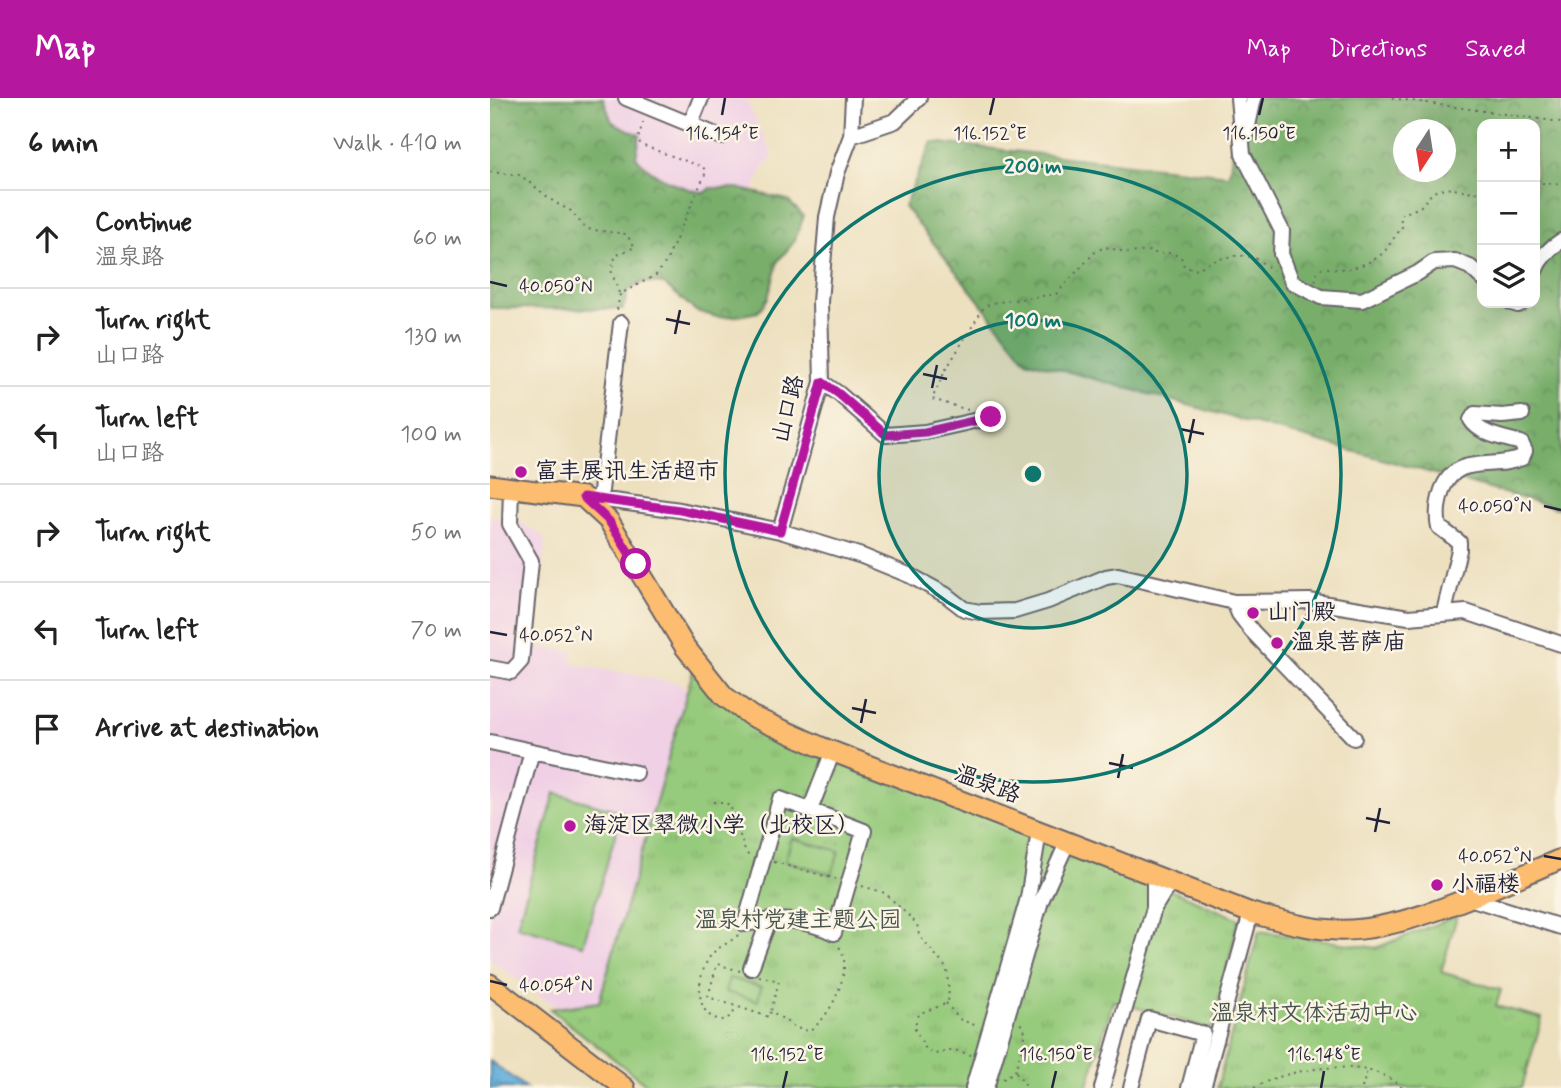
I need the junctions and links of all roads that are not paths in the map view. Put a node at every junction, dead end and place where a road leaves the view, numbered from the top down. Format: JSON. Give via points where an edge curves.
{"nodes":[{"id":1,"x":626,"y":98,"type":"edge"},
{"id":2,"x":701,"y":98,"type":"edge"},
{"id":3,"x":853,"y":98,"type":"edge"},
{"id":4,"x":919,"y":98,"type":"edge"},
{"id":5,"x":1238,"y":98,"type":"edge"},
{"id":6,"x":1254,"y":98,"type":"edge"},
{"id":7,"x":690,"y":125,"type":"junction"},
{"id":8,"x":851,"y":136,"type":"junction"},
{"id":9,"x":721,"y":137,"type":"dead end"},
{"id":10,"x":1243,"y":154,"type":"junction"},
{"id":11,"x":1561,"y":241,"type":"edge"},
{"id":12,"x":1540,"y":260,"type":"edge"},
{"id":13,"x":1477,"y":273,"type":"edge"},
{"id":14,"x":621,"y":323,"type":"road end"},
{"id":15,"x":822,"y":382,"type":"junction"},
{"id":16,"x":1522,"y":414,"type":"dead end"},
{"id":17,"x":991,"y":417,"type":"dead end"},
{"id":18,"x":490,"y":485,"type":"edge"},
{"id":19,"x":511,"y":487,"type":"junction"},
{"id":20,"x":591,"y":498,"type":"junction"},
{"id":21,"x":780,"y":531,"type":"junction"},
{"id":22,"x":1234,"y":602,"type":"junction"},
{"id":23,"x":1444,"y":612,"type":"junction"},
{"id":24,"x":1561,"y":644,"type":"edge"},
{"id":25,"x":490,"y":668,"type":"edge"},
{"id":26,"x":1354,"y":738,"type":"dead end"},
{"id":27,"x":490,"y":742,"type":"edge"},
{"id":28,"x":532,"y":751,"type":"junction"},
{"id":29,"x":833,"y":751,"type":"junction"},
{"id":30,"x":636,"y":772,"type":"dead end"},
{"id":31,"x":810,"y":810,"type":"junction"},
{"id":32,"x":1039,"y":832,"type":"junction"},
{"id":33,"x":1066,"y":843,"type":"junction"},
{"id":34,"x":1561,"y":859,"type":"edge"},
{"id":35,"x":1162,"y":879,"type":"junction"},
{"id":36,"x":1466,"y":897,"type":"junction"},
{"id":37,"x":490,"y":908,"type":"edge"},
{"id":38,"x":1251,"y":913,"type":"junction"},
{"id":39,"x":769,"y":920,"type":"junction"},
{"id":40,"x":1561,"y":927,"type":"edge"},
{"id":41,"x":749,"y":971,"type":"road end"},
{"id":42,"x":490,"y":984,"type":"edge"},
{"id":43,"x":1003,"y":1009,"type":"junction"},
{"id":44,"x":981,"y":1083,"type":"edge"},
{"id":45,"x":625,"y":1088,"type":"edge"},
{"id":46,"x":1102,"y":1088,"type":"edge"},
{"id":47,"x":1130,"y":1088,"type":"edge"},
{"id":48,"x":1189,"y":1088,"type":"edge"},
{"id":49,"x":1203,"y":1088,"type":"edge"}],
"edges":[{"from":1,"to":7,"type":"street"},
{"from":2,"to":7,"type":"street"},
{"from":3,"to":8,"type":"street","name":"山口路"},
{"from":4,"to":8,"type":"street","via":[[895,121]]},
{"from":5,"to":10,"type":"street"},
{"from":6,"to":10,"type":"street"},
{"from":7,"to":9,"type":"street"},
{"from":8,"to":15,"type":"street","name":"山口路","via":[[827,217],[820,302]]},
{"from":10,"to":13,"type":"street","via":[[1282,230],[1281,254],[1292,282],[1311,292],[1362,300],[1434,262],[1455,261]]},
{"from":11,"to":12,"type":"street"},
{"from":14,"to":20,"type":"street"},
{"from":15,"to":17,"type":"street","via":[[886,435],[925,432]]},
{"from":15,"to":21,"type":"street","name":"山口路"},
{"from":16,"to":23,"type":"street","via":[[1475,414],[1473,425],[1521,443],[1525,451],[1522,458],[1509,464],[1457,468],[1439,498],[1438,527],[1459,542]]},
{"from":18,"to":19,"type":"main road"},
{"from":19,"to":20,"type":"main road"},
{"from":19,"to":25,"type":"street","via":[[510,524],[531,561],[521,661],[512,672]]},
{"from":20,"to":21,"type":"street"},
{"from":20,"to":29,"type":"main road","name":"温泉路","via":[[685,647],[724,696],[751,716]]},
{"from":21,"to":22,"type":"street","via":[[862,556],[911,576],[964,609],[979,612],[1015,611],[1118,575]]},
{"from":22,"to":23,"type":"street","via":[[1310,600],[1409,617]]},
{"from":22,"to":26,"type":"street","via":[[1252,631]]},
{"from":23,"to":24,"type":"street","via":[[1466,612]]},
{"from":27,"to":28,"type":"street"},
{"from":28,"to":30,"type":"street"},
{"from":28,"to":37,"type":"street"},
{"from":29,"to":31,"type":"street"},
{"from":29,"to":32,"type":"main road","name":"温泉路"},
{"from":31,"to":39,"type":"street","via":[[780,799],[745,924]]},
{"from":31,"to":39,"type":"street","via":[[863,831],[834,933],[805,921]]},
{"from":32,"to":33,"type":"main road","name":"温泉路"},
{"from":32,"to":43,"type":"street"},
{"from":33,"to":35,"type":"main road","name":"温泉路"},
{"from":33,"to":43,"type":"street"},
{"from":34,"to":36,"type":"main road","name":"温泉路"},
{"from":35,"to":38,"type":"main road","name":"温泉路"},
{"from":35,"to":46,"type":"street"},
{"from":36,"to":38,"type":"main road","name":"温泉路","via":[[1415,918],[1336,930]]},
{"from":36,"to":40,"type":"street"},
{"from":38,"to":49,"type":"street"},
{"from":39,"to":41,"type":"street"},
{"from":42,"to":45,"type":"main road"},
{"from":43,"to":44,"type":"street"},
{"from":43,"to":44,"type":"street","via":[[990,1030]]},
{"from":47,"to":48,"type":"street","via":[[1149,1019],[1203,1034]]}]}
